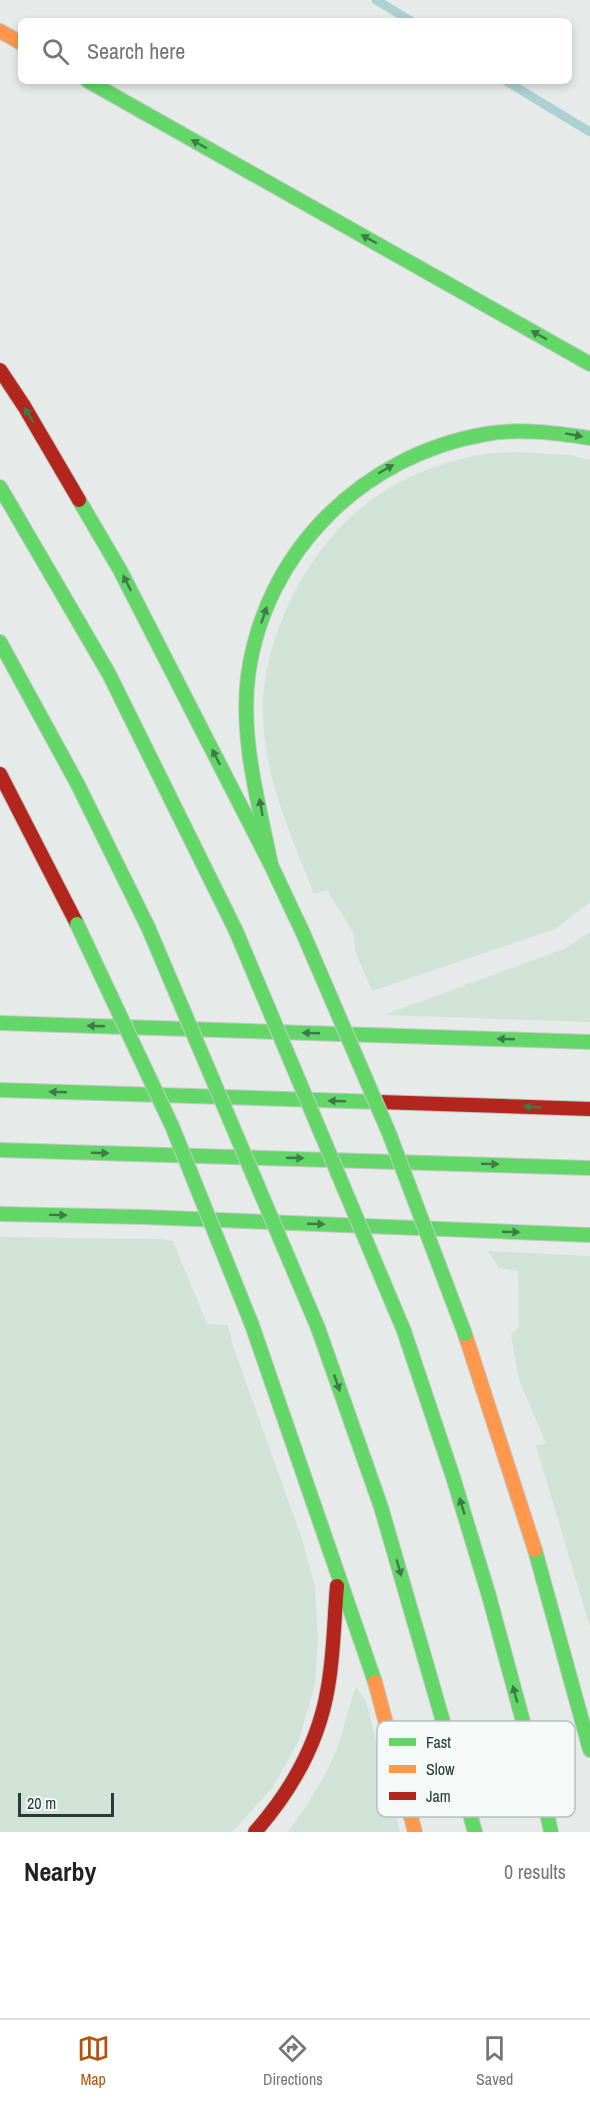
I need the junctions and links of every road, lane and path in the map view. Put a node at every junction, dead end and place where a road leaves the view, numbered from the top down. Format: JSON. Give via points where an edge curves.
{"nodes":[{"id":1,"x":0,"y":31,"type":"edge"},
{"id":2,"x":18,"y":41,"type":"edge"},
{"id":3,"x":93,"y":84,"type":"edge"},
{"id":4,"x":590,"y":364,"type":"edge"},
{"id":5,"x":0,"y":370,"type":"edge"},
{"id":6,"x":590,"y":438,"type":"edge"},
{"id":7,"x":0,"y":487,"type":"edge"},
{"id":8,"x":0,"y":642,"type":"edge"},
{"id":9,"x":0,"y":774,"type":"edge"},
{"id":10,"x":271,"y":865,"type":"junction"},
{"id":11,"x":0,"y":1023,"type":"edge"},
{"id":12,"x":590,"y":1040,"type":"edge"},
{"id":13,"x":0,"y":1090,"type":"edge"},
{"id":14,"x":590,"y":1109,"type":"edge"},
{"id":15,"x":0,"y":1149,"type":"edge"},
{"id":16,"x":590,"y":1168,"type":"edge"},
{"id":17,"x":0,"y":1214,"type":"edge"},
{"id":18,"x":590,"y":1235,"type":"edge"},
{"id":19,"x":338,"y":1572,"type":"junction"},
{"id":20,"x":385,"y":1721,"type":"edge"},
{"id":21,"x":443,"y":1721,"type":"edge"},
{"id":22,"x":523,"y":1721,"type":"edge"},
{"id":23,"x":590,"y":1750,"type":"edge"},
{"id":24,"x":411,"y":1817,"type":"edge"},
{"id":25,"x":471,"y":1817,"type":"edge"},
{"id":26,"x":548,"y":1817,"type":"edge"},
{"id":27,"x":255,"y":1832,"type":"edge"},
{"id":28,"x":415,"y":1832,"type":"edge"},
{"id":29,"x":475,"y":1832,"type":"edge"},
{"id":30,"x":551,"y":1832,"type":"edge"}],
"edges":[{"from":1,"to":2,"type":"highway"},
{"from":4,"to":3,"type":"highway","one_way":true},
{"from":10,"to":5,"type":"highway","one_way":true,"via":[[120,570]]},
{"from":10,"to":6,"type":"highway","one_way":true,"via":[[247,721],[249,675],[267,604],[304,541],[328,513],[386,468],[451,441],[520,431]]},
{"from":22,"to":7,"type":"highway","one_way":true,"bridge":true,"via":[[486,1585],[404,1331],[236,931],[122,699]]},
{"from":8,"to":21,"type":"highway","one_way":true,"bridge":true,"via":[[101,828],[148,927],[318,1328],[381,1507]]},
{"from":9,"to":19,"type":"highway","bridge":true,"via":[[77,924],[172,1126],[252,1326]]},
{"from":10,"to":23,"type":"highway","bridge":true,"via":[[389,1133],[465,1334],[540,1565]]},
{"from":12,"to":11,"type":"highway","one_way":true},
{"from":14,"to":13,"type":"highway","one_way":true},
{"from":15,"to":16,"type":"highway","one_way":true},
{"from":17,"to":18,"type":"highway","one_way":true},
{"from":19,"to":20,"type":"highway"},
{"from":19,"to":27,"type":"highway","via":[[332,1658],[322,1717],[294,1781]]},
{"from":24,"to":28,"type":"highway"},
{"from":25,"to":29,"type":"highway","one_way":true,"bridge":true},
{"from":30,"to":26,"type":"highway","one_way":true,"bridge":true}]}
